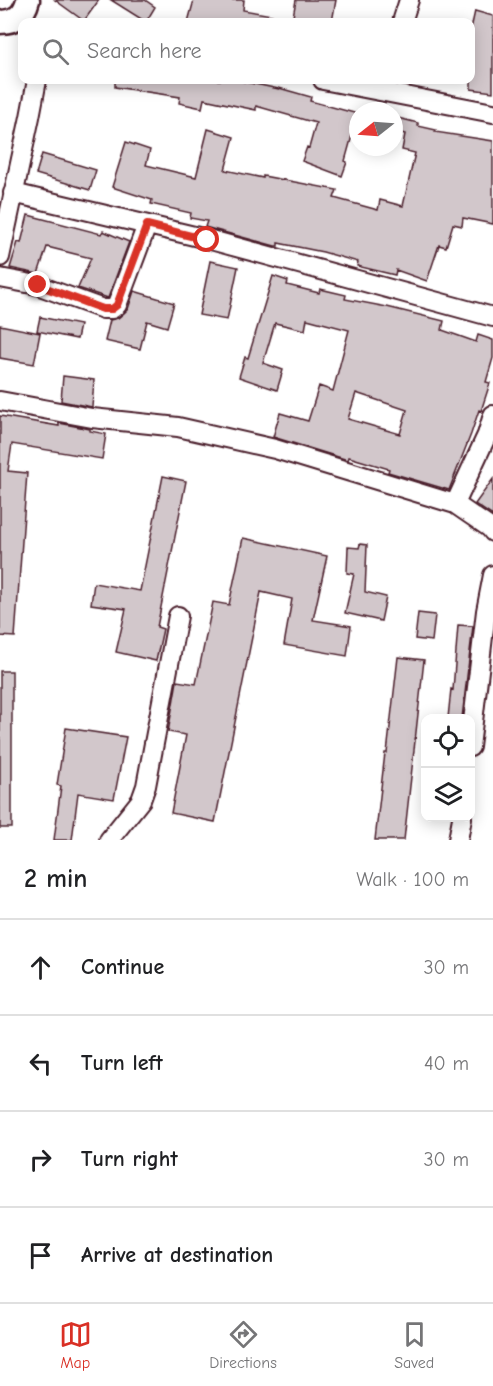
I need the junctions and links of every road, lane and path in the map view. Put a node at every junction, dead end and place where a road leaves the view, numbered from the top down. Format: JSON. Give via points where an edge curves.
{"nodes":[{"id":1,"x":409,"y":0,"type":"edge"},
{"id":2,"x":403,"y":18,"type":"edge"},
{"id":3,"x":36,"y":84,"type":"edge"},
{"id":4,"x":384,"y":85,"type":"edge"},
{"id":5,"x":493,"y":113,"type":"edge"},
{"id":6,"x":13,"y":193,"type":"junction"},
{"id":7,"x":147,"y":225,"type":"junction"},
{"id":8,"x":0,"y":257,"type":"edge"},
{"id":9,"x":0,"y":278,"type":"edge"},
{"id":10,"x":493,"y":317,"type":"edge"},
{"id":11,"x":0,"y":401,"type":"edge"},
{"id":12,"x":493,"y":415,"type":"edge"},
{"id":13,"x":455,"y":504,"type":"junction"},
{"id":14,"x":493,"y":532,"type":"edge"},
{"id":15,"x":493,"y":575,"type":"edge"},
{"id":16,"x":178,"y":616,"type":"dead end"},
{"id":17,"x":475,"y":714,"type":"edge"},
{"id":18,"x":461,"y":822,"type":"edge"},
{"id":19,"x":109,"y":840,"type":"edge"},
{"id":20,"x":458,"y":840,"type":"edge"}],
"edges":[{"from":1,"to":2,"type":"street"},
{"from":3,"to":6,"type":"street"},
{"from":4,"to":5,"type":"street"},
{"from":6,"to":7,"type":"street"},
{"from":6,"to":8,"type":"street"},
{"from":7,"to":9,"type":"street","via":[[117,305],[112,309],[38,285]]},
{"from":7,"to":10,"type":"street"},
{"from":11,"to":13,"type":"street","via":[[92,418],[178,427],[275,449]]},
{"from":12,"to":13,"type":"street"},
{"from":13,"to":14,"type":"street"},
{"from":15,"to":17,"type":"street"},
{"from":16,"to":19,"type":"street","via":[[146,786],[141,800]]},
{"from":18,"to":20,"type":"street"}]}
